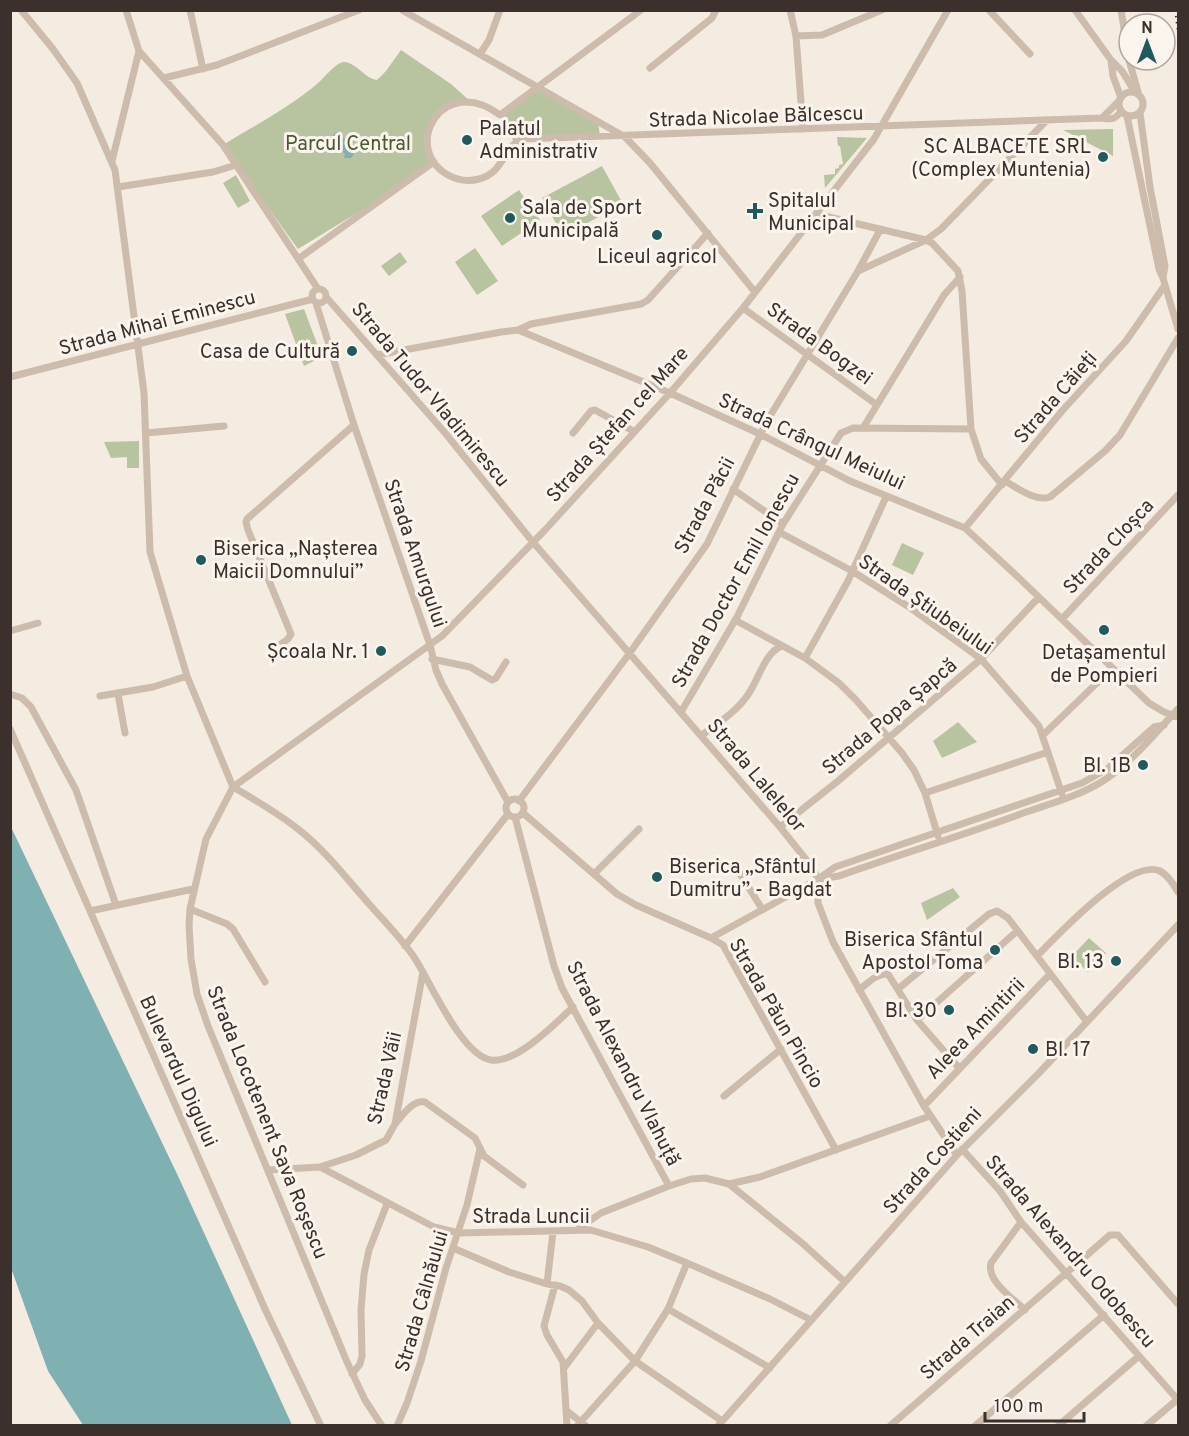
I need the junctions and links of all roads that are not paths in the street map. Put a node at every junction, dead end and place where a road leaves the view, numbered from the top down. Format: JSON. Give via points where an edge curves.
{"nodes":[{"id":1,"x":21,"y":10,"type":"edge"},
{"id":2,"x":126,"y":10,"type":"edge"},
{"id":3,"x":190,"y":10,"type":"edge"},
{"id":4,"x":359,"y":10,"type":"edge"},
{"id":5,"x":402,"y":10,"type":"edge"},
{"id":6,"x":500,"y":10,"type":"edge"},
{"id":7,"x":641,"y":10,"type":"edge"},
{"id":8,"x":716,"y":10,"type":"edge"},
{"id":9,"x":790,"y":10,"type":"edge"},
{"id":10,"x":882,"y":10,"type":"edge"},
{"id":11,"x":948,"y":10,"type":"edge"},
{"id":12,"x":989,"y":10,"type":"edge"},
{"id":13,"x":1075,"y":10,"type":"edge"},
{"id":14,"x":796,"y":36,"type":"junction"},
{"id":15,"x":139,"y":51,"type":"junction"},
{"id":16,"x":480,"y":54,"type":"junction"},
{"id":17,"x":1029,"y":54,"type":"dead end"},
{"id":18,"x":1111,"y":60,"type":"junction"},
{"id":19,"x":650,"y":68,"type":"dead end"},
{"id":20,"x":203,"y":69,"type":"junction"},
{"id":21,"x":1132,"y":72,"type":"edge"},
{"id":22,"x":164,"y":78,"type":"junction"},
{"id":23,"x":539,"y":87,"type":"junction"},
{"id":24,"x":1137,"y":93,"type":"junction"},
{"id":25,"x":1120,"y":99,"type":"junction"},
{"id":26,"x":1140,"y":113,"type":"junction"},
{"id":27,"x":1124,"y":114,"type":"junction"},
{"id":28,"x":1102,"y":118,"type":"junction"},
{"id":29,"x":1047,"y":120,"type":"junction"},
{"id":30,"x":882,"y":128,"type":"junction"},
{"id":31,"x":803,"y":129,"type":"junction"},
{"id":32,"x":625,"y":137,"type":"junction"},
{"id":33,"x":112,"y":161,"type":"junction"},
{"id":34,"x":434,"y":162,"type":"junction"},
{"id":35,"x":236,"y":165,"type":"junction"},
{"id":36,"x":118,"y":187,"type":"junction"},
{"id":37,"x":816,"y":213,"type":"junction"},
{"id":38,"x":880,"y":230,"type":"junction"},
{"id":39,"x":708,"y":233,"type":"junction"},
{"id":40,"x":926,"y":240,"type":"junction"},
{"id":41,"x":298,"y":258,"type":"junction"},
{"id":42,"x":858,"y":271,"type":"junction"},
{"id":43,"x":960,"y":277,"type":"junction"},
{"id":44,"x":1164,"y":281,"type":"junction"},
{"id":45,"x":318,"y":289,"type":"junction"},
{"id":46,"x":755,"y":292,"type":"junction"},
{"id":47,"x":327,"y":298,"type":"junction"},
{"id":48,"x":314,"y":301,"type":"junction"},
{"id":49,"x":743,"y":308,"type":"junction"},
{"id":50,"x":1179,"y":329,"type":"edge"},
{"id":51,"x":518,"y":330,"type":"junction"},
{"id":52,"x":1179,"y":338,"type":"edge"},
{"id":53,"x":138,"y":344,"type":"junction"},
{"id":54,"x":377,"y":355,"type":"junction"},
{"id":55,"x":808,"y":355,"type":"junction"},
{"id":56,"x":10,"y":377,"type":"edge"},
{"id":57,"x":670,"y":393,"type":"junction"},
{"id":58,"x":877,"y":405,"type":"junction"},
{"id":59,"x":224,"y":426,"type":"dead end"},
{"id":60,"x":354,"y":426,"type":"junction"},
{"id":61,"x":863,"y":429,"type":"junction"},
{"id":62,"x":971,"y":429,"type":"junction"},
{"id":63,"x":633,"y":431,"type":"junction"},
{"id":64,"x":146,"y":433,"type":"junction"},
{"id":65,"x":573,"y":434,"type":"dead end"},
{"id":66,"x":760,"y":434,"type":"junction"},
{"id":67,"x":819,"y":465,"type":"junction"},
{"id":68,"x":1004,"y":483,"type":"junction"},
{"id":69,"x":733,"y":489,"type":"junction"},
{"id":70,"x":1179,"y":495,"type":"edge"},
{"id":71,"x":886,"y":497,"type":"junction"},
{"id":72,"x":783,"y":524,"type":"junction"},
{"id":73,"x":965,"y":528,"type":"junction"},
{"id":74,"x":779,"y":532,"type":"junction"},
{"id":75,"x":532,"y":541,"type":"junction"},
{"id":76,"x":852,"y":571,"type":"junction"},
{"id":77,"x":1039,"y":597,"type":"junction"},
{"id":78,"x":1062,"y":619,"type":"junction"},
{"id":79,"x":735,"y":620,"type":"junction"},
{"id":80,"x":38,"y":624,"type":"dead end"},
{"id":81,"x":10,"y":631,"type":"edge"},
{"id":82,"x":430,"y":645,"type":"junction"},
{"id":83,"x":781,"y":646,"type":"junction"},
{"id":84,"x":274,"y":649,"type":"dead end"},
{"id":85,"x":629,"y":654,"type":"junction"},
{"id":86,"x":805,"y":658,"type":"junction"},
{"id":87,"x":432,"y":659,"type":"junction"},
{"id":88,"x":981,"y":659,"type":"junction"},
{"id":89,"x":506,"y":662,"type":"dead end"},
{"id":90,"x":187,"y":676,"type":"junction"},
{"id":91,"x":1099,"y":681,"type":"dead end"},
{"id":92,"x":10,"y":694,"type":"edge"},
{"id":93,"x":118,"y":694,"type":"junction"},
{"id":94,"x":100,"y":696,"type":"dead end"},
{"id":95,"x":681,"y":712,"type":"junction"},
{"id":96,"x":1177,"y":714,"type":"edge"},
{"id":97,"x":10,"y":729,"type":"edge"},
{"id":98,"x":125,"y":734,"type":"dead end"},
{"id":99,"x":1043,"y":735,"type":"junction"},
{"id":100,"x":701,"y":736,"type":"junction"},
{"id":101,"x":889,"y":738,"type":"junction"},
{"id":102,"x":1048,"y":752,"type":"junction"},
{"id":103,"x":233,"y":787,"type":"junction"},
{"id":104,"x":925,"y":793,"type":"junction"},
{"id":105,"x":1062,"y":795,"type":"junction"},
{"id":106,"x":519,"y":801,"type":"junction"},
{"id":107,"x":508,"y":802,"type":"junction"},
{"id":108,"x":523,"y":813,"type":"junction"},
{"id":109,"x":512,"y":816,"type":"junction"},
{"id":110,"x":780,"y":827,"type":"junction"},
{"id":111,"x":639,"y":829,"type":"dead end"},
{"id":112,"x":938,"y":837,"type":"junction"},
{"id":113,"x":736,"y":867,"type":"dead end"},
{"id":114,"x":594,"y":874,"type":"junction"},
{"id":115,"x":818,"y":879,"type":"junction"},
{"id":116,"x":193,"y":889,"type":"junction"},
{"id":117,"x":1179,"y":892,"type":"edge"},
{"id":118,"x":116,"y":905,"type":"junction"},
{"id":119,"x":190,"y":909,"type":"junction"},
{"id":120,"x":762,"y":909,"type":"junction"},
{"id":121,"x":90,"y":911,"type":"junction"},
{"id":122,"x":1179,"y":925,"type":"edge"},
{"id":123,"x":1017,"y":931,"type":"junction"},
{"id":124,"x":711,"y":938,"type":"junction"},
{"id":125,"x":405,"y":946,"type":"junction"},
{"id":126,"x":1037,"y":956,"type":"junction"},
{"id":127,"x":423,"y":972,"type":"junction"},
{"id":128,"x":1050,"y":974,"type":"junction"},
{"id":129,"x":265,"y":982,"type":"dead end"},
{"id":130,"x":898,"y":989,"type":"junction"},
{"id":131,"x":859,"y":990,"type":"junction"},
{"id":132,"x":573,"y":1007,"type":"junction"},
{"id":133,"x":917,"y":1020,"type":"junction"},
{"id":134,"x":1087,"y":1022,"type":"junction"},
{"id":135,"x":781,"y":1049,"type":"junction"},
{"id":136,"x":959,"y":1068,"type":"junction"},
{"id":137,"x":724,"y":1096,"type":"dead end"},
{"id":138,"x":924,"y":1106,"type":"junction"},
{"id":139,"x":930,"y":1116,"type":"junction"},
{"id":140,"x":395,"y":1124,"type":"junction"},
{"id":141,"x":480,"y":1149,"type":"junction"},
{"id":142,"x":836,"y":1150,"type":"junction"},
{"id":143,"x":960,"y":1152,"type":"junction"},
{"id":144,"x":320,"y":1167,"type":"junction"},
{"id":145,"x":268,"y":1170,"type":"junction"},
{"id":146,"x":729,"y":1184,"type":"junction"},
{"id":147,"x":523,"y":1185,"type":"dead end"},
{"id":148,"x":669,"y":1186,"type":"junction"},
{"id":149,"x":387,"y":1204,"type":"junction"},
{"id":150,"x":1021,"y":1222,"type":"junction"},
{"id":151,"x":578,"y":1229,"type":"junction"},
{"id":152,"x":553,"y":1232,"type":"junction"},
{"id":153,"x":459,"y":1233,"type":"junction"},
{"id":154,"x":453,"y":1248,"type":"junction"},
{"id":155,"x":687,"y":1263,"type":"junction"},
{"id":156,"x":1066,"y":1274,"type":"junction"},
{"id":157,"x":845,"y":1282,"type":"junction"},
{"id":158,"x":551,"y":1284,"type":"junction"},
{"id":159,"x":1179,"y":1304,"type":"edge"},
{"id":160,"x":668,"y":1309,"type":"junction"},
{"id":161,"x":1025,"y":1310,"type":"junction"},
{"id":162,"x":1104,"y":1316,"type":"junction"},
{"id":163,"x":811,"y":1320,"type":"junction"},
{"id":164,"x":597,"y":1323,"type":"junction"},
{"id":165,"x":1139,"y":1356,"type":"junction"},
{"id":166,"x":635,"y":1361,"type":"junction"},
{"id":167,"x":564,"y":1368,"type":"junction"},
{"id":168,"x":771,"y":1368,"type":"junction"},
{"id":169,"x":352,"y":1374,"type":"junction"},
{"id":170,"x":1178,"y":1399,"type":"edge"},
{"id":171,"x":567,"y":1411,"type":"junction"},
{"id":172,"x":720,"y":1423,"type":"edge"},
{"id":173,"x":582,"y":1424,"type":"edge"},
{"id":174,"x":321,"y":1425,"type":"edge"},
{"id":175,"x":382,"y":1425,"type":"edge"},
{"id":176,"x":397,"y":1425,"type":"edge"},
{"id":177,"x":567,"y":1425,"type":"edge"},
{"id":178,"x":890,"y":1425,"type":"edge"},
{"id":179,"x":975,"y":1425,"type":"edge"},
{"id":180,"x":1058,"y":1425,"type":"edge"},
{"id":181,"x":1146,"y":1425,"type":"edge"}],
"edges":[{"from":1,"to":33,"type":"street","via":[[77,83]]},
{"from":2,"to":15,"type":"street"},
{"from":3,"to":20,"type":"street"},
{"from":4,"to":20,"type":"street"},
{"from":5,"to":16,"type":"street"},
{"from":6,"to":16,"type":"street"},
{"from":7,"to":23,"type":"street"},
{"from":8,"to":19,"type":"street","via":[[712,18]]},
{"from":9,"to":14,"type":"street"},
{"from":10,"to":14,"type":"street","via":[[822,35]]},
{"from":11,"to":30,"type":"street","name":"Strada Ștefan cel Mare"},
{"from":12,"to":17,"type":"street"},
{"from":13,"to":18,"type":"street"},
{"from":14,"to":31,"type":"street"},
{"from":15,"to":22,"type":"street","name":"Strada Tudor Vladimirescu"},
{"from":15,"to":33,"type":"street"},
{"from":16,"to":23,"type":"street"},
{"from":18,"to":24,"type":"street"},
{"from":18,"to":25,"type":"street"},
{"from":20,"to":22,"type":"street"},
{"from":21,"to":24,"type":"street"},
{"from":22,"to":35,"type":"street","name":"Strada Tudor Vladimirescu"},
{"from":23,"to":32,"type":"street"},
{"from":23,"to":34,"type":"street","via":[[500,115],[477,103],[457,102],[444,107],[429,129]]},
{"from":24,"to":25,"type":"street","via":[[1128,92]]},
{"from":24,"to":26,"type":"street","via":[[1144,104]]},
{"from":25,"to":27,"type":"street"},
{"from":25,"to":28,"type":"street"},
{"from":26,"to":27,"type":"street"},
{"from":26,"to":44,"type":"street","via":[[1165,266]]},
{"from":27,"to":28,"type":"street","name":"Strada Nicolae Bălcescu"},
{"from":27,"to":44,"type":"street"},
{"from":28,"to":29,"type":"street","name":"Strada Nicolae Bălcescu"},
{"from":29,"to":30,"type":"street","name":"Strada Nicolae Bălcescu"},
{"from":29,"to":40,"type":"street"},
{"from":30,"to":31,"type":"street","name":"Strada Nicolae Bălcescu"},
{"from":30,"to":37,"type":"street","name":"Strada Ștefan cel Mare"},
{"from":31,"to":32,"type":"street","name":"Strada Nicolae Bălcescu"},
{"from":32,"to":34,"type":"street","name":"Strada Nicolae Bălcescu","via":[[522,139],[496,170],[473,180],[448,175]]},
{"from":32,"to":39,"type":"street"},
{"from":33,"to":36,"type":"street"},
{"from":34,"to":41,"type":"street"},
{"from":35,"to":36,"type":"street"},
{"from":35,"to":41,"type":"street","name":"Strada Tudor Vladimirescu"},
{"from":36,"to":53,"type":"street"},
{"from":37,"to":38,"type":"street"},
{"from":37,"to":46,"type":"street","name":"Strada Ștefan cel Mare"},
{"from":38,"to":40,"type":"street"},
{"from":38,"to":42,"type":"street","name":"Strada Păcii"},
{"from":39,"to":46,"type":"street"},
{"from":39,"to":51,"type":"street","via":[[648,300]]},
{"from":40,"to":42,"type":"street"},
{"from":40,"to":43,"type":"street","via":[[940,250]]},
{"from":41,"to":45,"type":"street","name":"Strada Tudor Vladimirescu"},
{"from":42,"to":55,"type":"street","name":"Strada Păcii"},
{"from":43,"to":58,"type":"street","via":[[944,295]]},
{"from":43,"to":62,"type":"street"},
{"from":44,"to":50,"type":"street"},
{"from":44,"to":68,"type":"street","name":"Strada Căieți","via":[[1126,341]]},
{"from":45,"to":47,"type":"street","name":"Strada Tudor Vladimirescu"},
{"from":45,"to":48,"type":"street","via":[[313,292]]},
{"from":46,"to":49,"type":"street","name":"Strada Ștefan cel Mare"},
{"from":47,"to":48,"type":"street","name":"Strada Tudor Vladimirescu","via":[[323,303]]},
{"from":47,"to":54,"type":"street","name":"Strada Tudor Vladimirescu"},
{"from":48,"to":53,"type":"street","name":"Strada Mihai Eminescu"},
{"from":48,"to":60,"type":"street","name":"Strada Amurgului"},
{"from":49,"to":55,"type":"street","name":"Strada Bogzei"},
{"from":49,"to":57,"type":"street","name":"Strada Ștefan cel Mare"},
{"from":51,"to":54,"type":"street"},
{"from":51,"to":57,"type":"street","name":"Strada Crângul Meiului"},
{"from":52,"to":68,"type":"street","via":[[1120,435],[1050,497],[1035,497]]},
{"from":53,"to":56,"type":"street","name":"Strada Mihai Eminescu"},
{"from":53,"to":64,"type":"street"},
{"from":54,"to":75,"type":"street","name":"Strada Tudor Vladimirescu"},
{"from":55,"to":58,"type":"street","name":"Strada Bogzei"},
{"from":55,"to":66,"type":"street","name":"Strada Păcii"},
{"from":57,"to":63,"type":"street","name":"Strada Ștefan cel Mare"},
{"from":57,"to":66,"type":"street","name":"Strada Crângul Meiului"},
{"from":58,"to":61,"type":"street"},
{"from":59,"to":64,"type":"street"},
{"from":60,"to":82,"type":"street","name":"Strada Amurgului"},
{"from":60,"to":84,"type":"street","via":[[247,519],[291,634]]},
{"from":61,"to":62,"type":"street"},
{"from":61,"to":67,"type":"street","name":"Strada Doctor Emil Ionescu","via":[[841,433]]},
{"from":62,"to":68,"type":"street","via":[[981,459]]},
{"from":63,"to":65,"type":"street","via":[[595,410]]},
{"from":63,"to":75,"type":"street","name":"Strada Ștefan cel Mare"},
{"from":64,"to":90,"type":"street","via":[[150,552]]},
{"from":66,"to":67,"type":"street","name":"Strada Crângul Meiului"},
{"from":66,"to":69,"type":"street","name":"Strada Păcii"},
{"from":67,"to":71,"type":"street","name":"Strada Crângul Meiului"},
{"from":67,"to":72,"type":"street","name":"Strada Doctor Emil Ionescu"},
{"from":68,"to":73,"type":"street","name":"Strada Căieți"},
{"from":69,"to":72,"type":"street"},
{"from":69,"to":85,"type":"street","name":"Strada Păcii","via":[[707,543]]},
{"from":70,"to":78,"type":"street","name":"Strada Cloșca"},
{"from":71,"to":73,"type":"street","name":"Strada Crângul Meiului"},
{"from":71,"to":76,"type":"street"},
{"from":72,"to":74,"type":"street","name":"Strada Doctor Emil Ionescu"},
{"from":73,"to":77,"type":"street","name":"Strada Crângul Meiului"},
{"from":74,"to":76,"type":"street","name":"Strada Știubeiului"},
{"from":74,"to":79,"type":"street","name":"Strada Doctor Emil Ionescu"},
{"from":75,"to":82,"type":"street","name":"Strada Ștefan cel Mare"},
{"from":75,"to":85,"type":"street","name":"Strada Lalelelor"},
{"from":76,"to":86,"type":"street"},
{"from":76,"to":88,"type":"street","name":"Strada Știubeiului"},
{"from":77,"to":78,"type":"street","name":"Strada Crângul Meiului"},
{"from":77,"to":88,"type":"street","name":"Strada Popa Șapcă"},
{"from":78,"to":96,"type":"street","name":"Strada Crângul Meiului","via":[[1149,704]]},
{"from":79,"to":83,"type":"street"},
{"from":79,"to":95,"type":"street","name":"Strada Doctor Emil Ionescu"},
{"from":80,"to":81,"type":"street"},
{"from":82,"to":87,"type":"street","name":"Strada Amurgului"},
{"from":82,"to":103,"type":"street","name":"Strada Ștefan cel Mare"},
{"from":83,"to":86,"type":"street"},
{"from":83,"to":100,"type":"street","via":[[772,651],[742,703]]},
{"from":85,"to":95,"type":"street","name":"Strada Lalelelor"},
{"from":85,"to":106,"type":"street","name":"Strada Păcii"},
{"from":86,"to":101,"type":"street","via":[[848,692]]},
{"from":87,"to":89,"type":"street","via":[[470,667],[492,680]]},
{"from":87,"to":107,"type":"street","name":"Strada Amurgului"},
{"from":88,"to":99,"type":"street","name":"Strada Știubeiului","via":[[1033,717]]},
{"from":88,"to":101,"type":"street","name":"Strada Popa Șapcă"},
{"from":90,"to":93,"type":"street"},
{"from":90,"to":103,"type":"street"},
{"from":91,"to":99,"type":"street"},
{"from":92,"to":118,"type":"street","via":[[31,707],[72,783]]},
{"from":93,"to":94,"type":"street"},
{"from":93,"to":98,"type":"street"},
{"from":95,"to":100,"type":"street","name":"Strada Lalelelor"},
{"from":96,"to":105,"type":"street","via":[[1164,725],[1154,727],[1107,769]]},
{"from":97,"to":121,"type":"street","name":"Bulevardul Digului"},
{"from":99,"to":102,"type":"street","name":"Strada Știubeiului"},
{"from":100,"to":110,"type":"street","name":"Strada Lalelelor"},
{"from":101,"to":104,"type":"street","via":[[914,770]]},
{"from":101,"to":110,"type":"street","name":"Strada Popa Șapcă"},
{"from":102,"to":104,"type":"street"},
{"from":102,"to":105,"type":"street","name":"Strada Știubeiului"},
{"from":103,"to":116,"type":"street","name":"Strada Locotenent Sava Roșescu","via":[[208,831]]},
{"from":103,"to":125,"type":"street","via":[[303,833]]},
{"from":104,"to":112,"type":"street"},
{"from":105,"to":112,"type":"street"},
{"from":106,"to":107,"type":"street"},
{"from":106,"to":108,"type":"street"},
{"from":107,"to":109,"type":"street","via":[[506,808]]},
{"from":108,"to":109,"type":"street"},
{"from":108,"to":114,"type":"street","name":"Strada Păun Pincio"},
{"from":109,"to":125,"type":"street"},
{"from":109,"to":132,"type":"street","name":"Strada Alexandru Vlahuță","via":[[554,966]]},
{"from":110,"to":115,"type":"street","name":"Strada Lalelelor"},
{"from":111,"to":114,"type":"street"},
{"from":112,"to":115,"type":"street","via":[[835,867]]},
{"from":113,"to":120,"type":"street"},
{"from":114,"to":124,"type":"street","name":"Strada Păun Pincio","via":[[636,905]]},
{"from":115,"to":120,"type":"street"},
{"from":115,"to":131,"type":"street","name":"Strada Lalelelor","via":[[817,897],[826,928]]},
{"from":116,"to":118,"type":"street"},
{"from":116,"to":119,"type":"street","name":"Strada Locotenent Sava Roșescu"},
{"from":117,"to":126,"type":"street","via":[[1158,870],[1127,877],[1080,913]]},
{"from":118,"to":121,"type":"street"},
{"from":119,"to":129,"type":"street","via":[[233,929]]},
{"from":119,"to":145,"type":"street","name":"Strada Locotenent Sava Roșescu","via":[[189,951],[200,1005]]},
{"from":120,"to":124,"type":"street"},
{"from":121,"to":174,"type":"street","name":"Bulevardul Digului","via":[[265,1309]]},
{"from":122,"to":134,"type":"street","name":"Strada Costieni"},
{"from":123,"to":126,"type":"street"},
{"from":123,"to":130,"type":"street","via":[[1005,914],[989,914]]},
{"from":123,"to":133,"type":"street"},
{"from":124,"to":135,"type":"street","name":"Strada Păun Pincio","via":[[726,949]]},
{"from":125,"to":127,"type":"street"},
{"from":126,"to":128,"type":"street"},
{"from":127,"to":132,"type":"street","via":[[457,1032],[475,1052],[491,1060],[512,1055],[539,1038]]},
{"from":127,"to":140,"type":"street","name":"Strada Văii"},
{"from":128,"to":134,"type":"street"},
{"from":128,"to":136,"type":"street","name":"Aleea Amintirii"},
{"from":130,"to":131,"type":"street","via":[[885,973]]},
{"from":130,"to":133,"type":"street"},
{"from":131,"to":138,"type":"street","name":"Strada Lalelelor"},
{"from":132,"to":148,"type":"street","name":"Strada Alexandru Vlahuță"},
{"from":133,"to":136,"type":"street"},
{"from":134,"to":143,"type":"street","name":"Strada Costieni"},
{"from":135,"to":137,"type":"street"},
{"from":135,"to":142,"type":"street","name":"Strada Păun Pincio"},
{"from":136,"to":138,"type":"street","name":"Aleea Amintirii"},
{"from":138,"to":139,"type":"street","name":"Strada Lalelelor"},
{"from":139,"to":142,"type":"street"},
{"from":139,"to":143,"type":"street","name":"Strada Lalelelor"},
{"from":140,"to":141,"type":"street","via":[[414,1104],[425,1102],[475,1138]]},
{"from":140,"to":144,"type":"street","name":"Strada Văii","via":[[380,1144]]},
{"from":141,"to":147,"type":"street","via":[[494,1165]]},
{"from":141,"to":153,"type":"street","name":"Strada Câlnăului"},
{"from":142,"to":146,"type":"street"},
{"from":143,"to":150,"type":"street","name":"Strada Alexandru Odobescu","via":[[1000,1191]]},
{"from":143,"to":157,"type":"street","name":"Strada Costieni"},
{"from":144,"to":145,"type":"street","name":"Strada Văii"},
{"from":144,"to":149,"type":"street","name":"Strada Luncii"},
{"from":145,"to":169,"type":"street","name":"Strada Locotenent Sava Roșescu"},
{"from":146,"to":148,"type":"street","name":"Strada Alexandru Vlahuță","via":[[705,1178]]},
{"from":146,"to":157,"type":"street","name":"Strada Alexandru Vlahuță"},
{"from":148,"to":151,"type":"street","via":[[601,1213]]},
{"from":149,"to":153,"type":"street","name":"Strada Luncii","via":[[434,1227]]},
{"from":149,"to":169,"type":"street","via":[[369,1250],[362,1299],[362,1356]]},
{"from":150,"to":156,"type":"street","name":"Strada Alexandru Odobescu"},
{"from":150,"to":161,"type":"street","via":[[989,1270]]},
{"from":151,"to":152,"type":"street","name":"Strada Luncii"},
{"from":151,"to":155,"type":"street","name":"Strada Luncii","via":[[602,1233]]},
{"from":152,"to":153,"type":"street","name":"Strada Luncii"},
{"from":152,"to":158,"type":"street"},
{"from":153,"to":154,"type":"street","name":"Strada Câlnăului"},
{"from":154,"to":158,"type":"street","via":[[509,1272]]},
{"from":154,"to":176,"type":"street","name":"Strada Câlnăului","via":[[421,1361]]},
{"from":155,"to":160,"type":"street"},
{"from":155,"to":163,"type":"street","name":"Strada Luncii"},
{"from":156,"to":159,"type":"street","name":"Strada Traian","via":[[1116,1234]]},
{"from":156,"to":161,"type":"street","name":"Strada Traian"},
{"from":156,"to":162,"type":"street","name":"Strada Alexandru Odobescu"},
{"from":157,"to":163,"type":"street","name":"Strada Costieni"},
{"from":158,"to":164,"type":"street","via":[[569,1290],[582,1301]]},
{"from":158,"to":167,"type":"street","via":[[544,1326]]},
{"from":160,"to":166,"type":"street"},
{"from":160,"to":168,"type":"street"},
{"from":161,"to":178,"type":"street","name":"Strada Traian"},
{"from":162,"to":165,"type":"street","name":"Strada Alexandru Odobescu"},
{"from":162,"to":179,"type":"street"},
{"from":163,"to":168,"type":"street","name":"Strada Costieni"},
{"from":164,"to":166,"type":"street"},
{"from":164,"to":167,"type":"street"},
{"from":165,"to":170,"type":"street","name":"Strada Alexandru Odobescu"},
{"from":165,"to":180,"type":"street"},
{"from":166,"to":172,"type":"street"},
{"from":166,"to":173,"type":"street"},
{"from":167,"to":171,"type":"street"},
{"from":168,"to":172,"type":"street","name":"Strada Costieni"},
{"from":169,"to":175,"type":"street","name":"Strada Locotenent Sava Roșescu"},
{"from":170,"to":181,"type":"street"},
{"from":171,"to":173,"type":"street"},
{"from":171,"to":177,"type":"street"}]}
